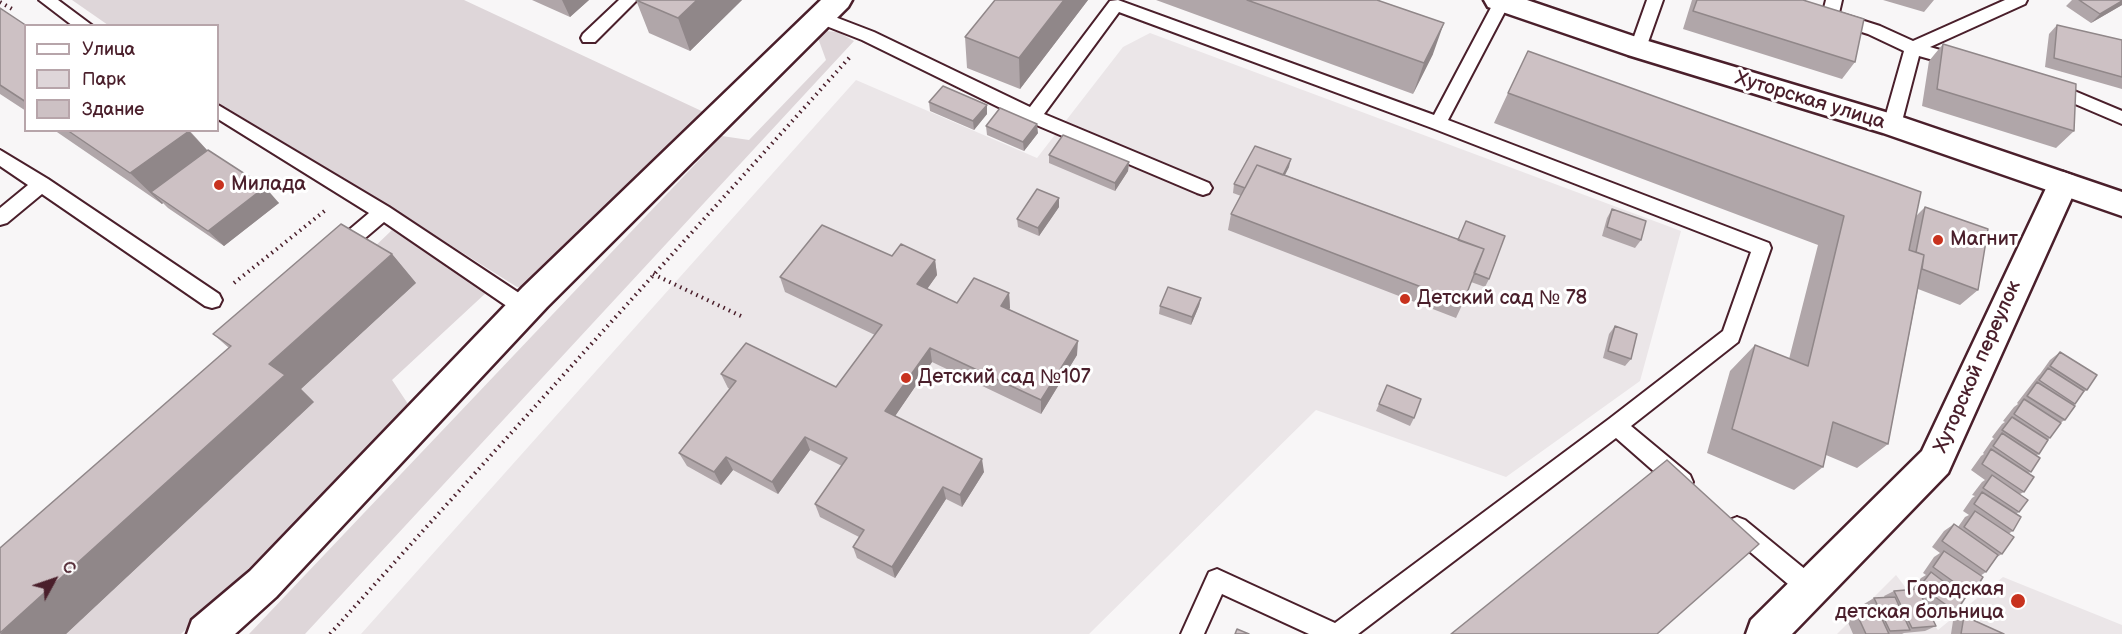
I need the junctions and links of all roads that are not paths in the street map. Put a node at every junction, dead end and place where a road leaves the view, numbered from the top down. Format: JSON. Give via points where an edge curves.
{"nodes":[{"id":1,"x":47,"y":0,"type":"edge"},
{"id":2,"x":629,"y":0,"type":"edge"},
{"id":3,"x":1655,"y":0,"type":"edge"},
{"id":4,"x":2019,"y":0,"type":"edge"},
{"id":5,"x":1500,"y":1,"type":"edge"},
{"id":6,"x":830,"y":9,"type":"edge"},
{"id":7,"x":1828,"y":10,"type":"edge"},
{"id":8,"x":82,"y":24,"type":"edge"},
{"id":9,"x":590,"y":38,"type":"dead end"},
{"id":10,"x":1638,"y":48,"type":"junction"},
{"id":11,"x":1913,"y":48,"type":"junction"},
{"id":12,"x":1970,"y":64,"type":"edge"},
{"id":13,"x":2039,"y":84,"type":"edge"},
{"id":14,"x":219,"y":112,"type":"edge"},
{"id":15,"x":1034,"y":116,"type":"junction"},
{"id":16,"x":2122,"y":118,"type":"edge"},
{"id":17,"x":1438,"y":123,"type":"junction"},
{"id":18,"x":1892,"y":125,"type":"junction"},
{"id":19,"x":0,"y":157,"type":"edge"},
{"id":20,"x":42,"y":184,"type":"junction"},
{"id":21,"x":2063,"y":184,"type":"junction"},
{"id":22,"x":1203,"y":188,"type":"dead end"},
{"id":23,"x":2122,"y":204,"type":"edge"},
{"id":24,"x":383,"y":212,"type":"junction"},
{"id":25,"x":0,"y":218,"type":"edge"},
{"id":26,"x":322,"y":263,"type":"edge"},
{"id":27,"x":535,"y":297,"type":"junction"},
{"id":28,"x":212,"y":300,"type":"road end"},
{"id":29,"x":1616,"y":426,"type":"junction"},
{"id":30,"x":1698,"y":495,"type":"edge"},
{"id":31,"x":1717,"y":510,"type":"edge"},
{"id":32,"x":1809,"y":587,"type":"junction"},
{"id":33,"x":206,"y":634,"type":"edge"},
{"id":34,"x":1192,"y":634,"type":"edge"},
{"id":35,"x":1337,"y":634,"type":"edge"},
{"id":36,"x":1765,"y":634,"type":"edge"}],
"edges":[{"from":1,"to":8,"type":"lane"},
{"from":2,"to":9,"type":"lane"},
{"from":3,"to":10,"type":"lane"},
{"from":4,"to":11,"type":"lane"},
{"from":5,"to":10,"type":"street","name":"Хуторская улица"},
{"from":5,"to":17,"type":"lane"},
{"from":6,"to":15,"type":"lane","via":[[868,36]]},
{"from":6,"to":27,"type":"street"},
{"from":7,"to":11,"type":"lane"},
{"from":10,"to":18,"type":"street","name":"Хуторская улица"},
{"from":11,"to":12,"type":"lane"},
{"from":11,"to":18,"type":"lane"},
{"from":13,"to":16,"type":"lane"},
{"from":14,"to":24,"type":"lane"},
{"from":15,"to":17,"type":"lane","via":[[1116,5]]},
{"from":15,"to":22,"type":"lane"},
{"from":17,"to":29,"type":"lane","via":[[1762,248],[1731,336]]},
{"from":18,"to":21,"type":"street","name":"Хуторская улица"},
{"from":19,"to":20,"type":"lane"},
{"from":20,"to":25,"type":"lane"},
{"from":20,"to":28,"type":"lane"},
{"from":21,"to":23,"type":"street","name":"Хуторская улица"},
{"from":21,"to":32,"type":"street","name":"Хуторской переулок","via":[[1935,462]]},
{"from":24,"to":26,"type":"lane"},
{"from":24,"to":27,"type":"lane","via":[[521,305]]},
{"from":27,"to":33,"type":"street","via":[[263,584]]},
{"from":29,"to":30,"type":"lane"},
{"from":29,"to":35,"type":"lane"},
{"from":31,"to":32,"type":"lane"},
{"from":32,"to":36,"type":"street","name":"Хуторской переулок"},
{"from":34,"to":35,"type":"lane","via":[[1217,580]]}]}
